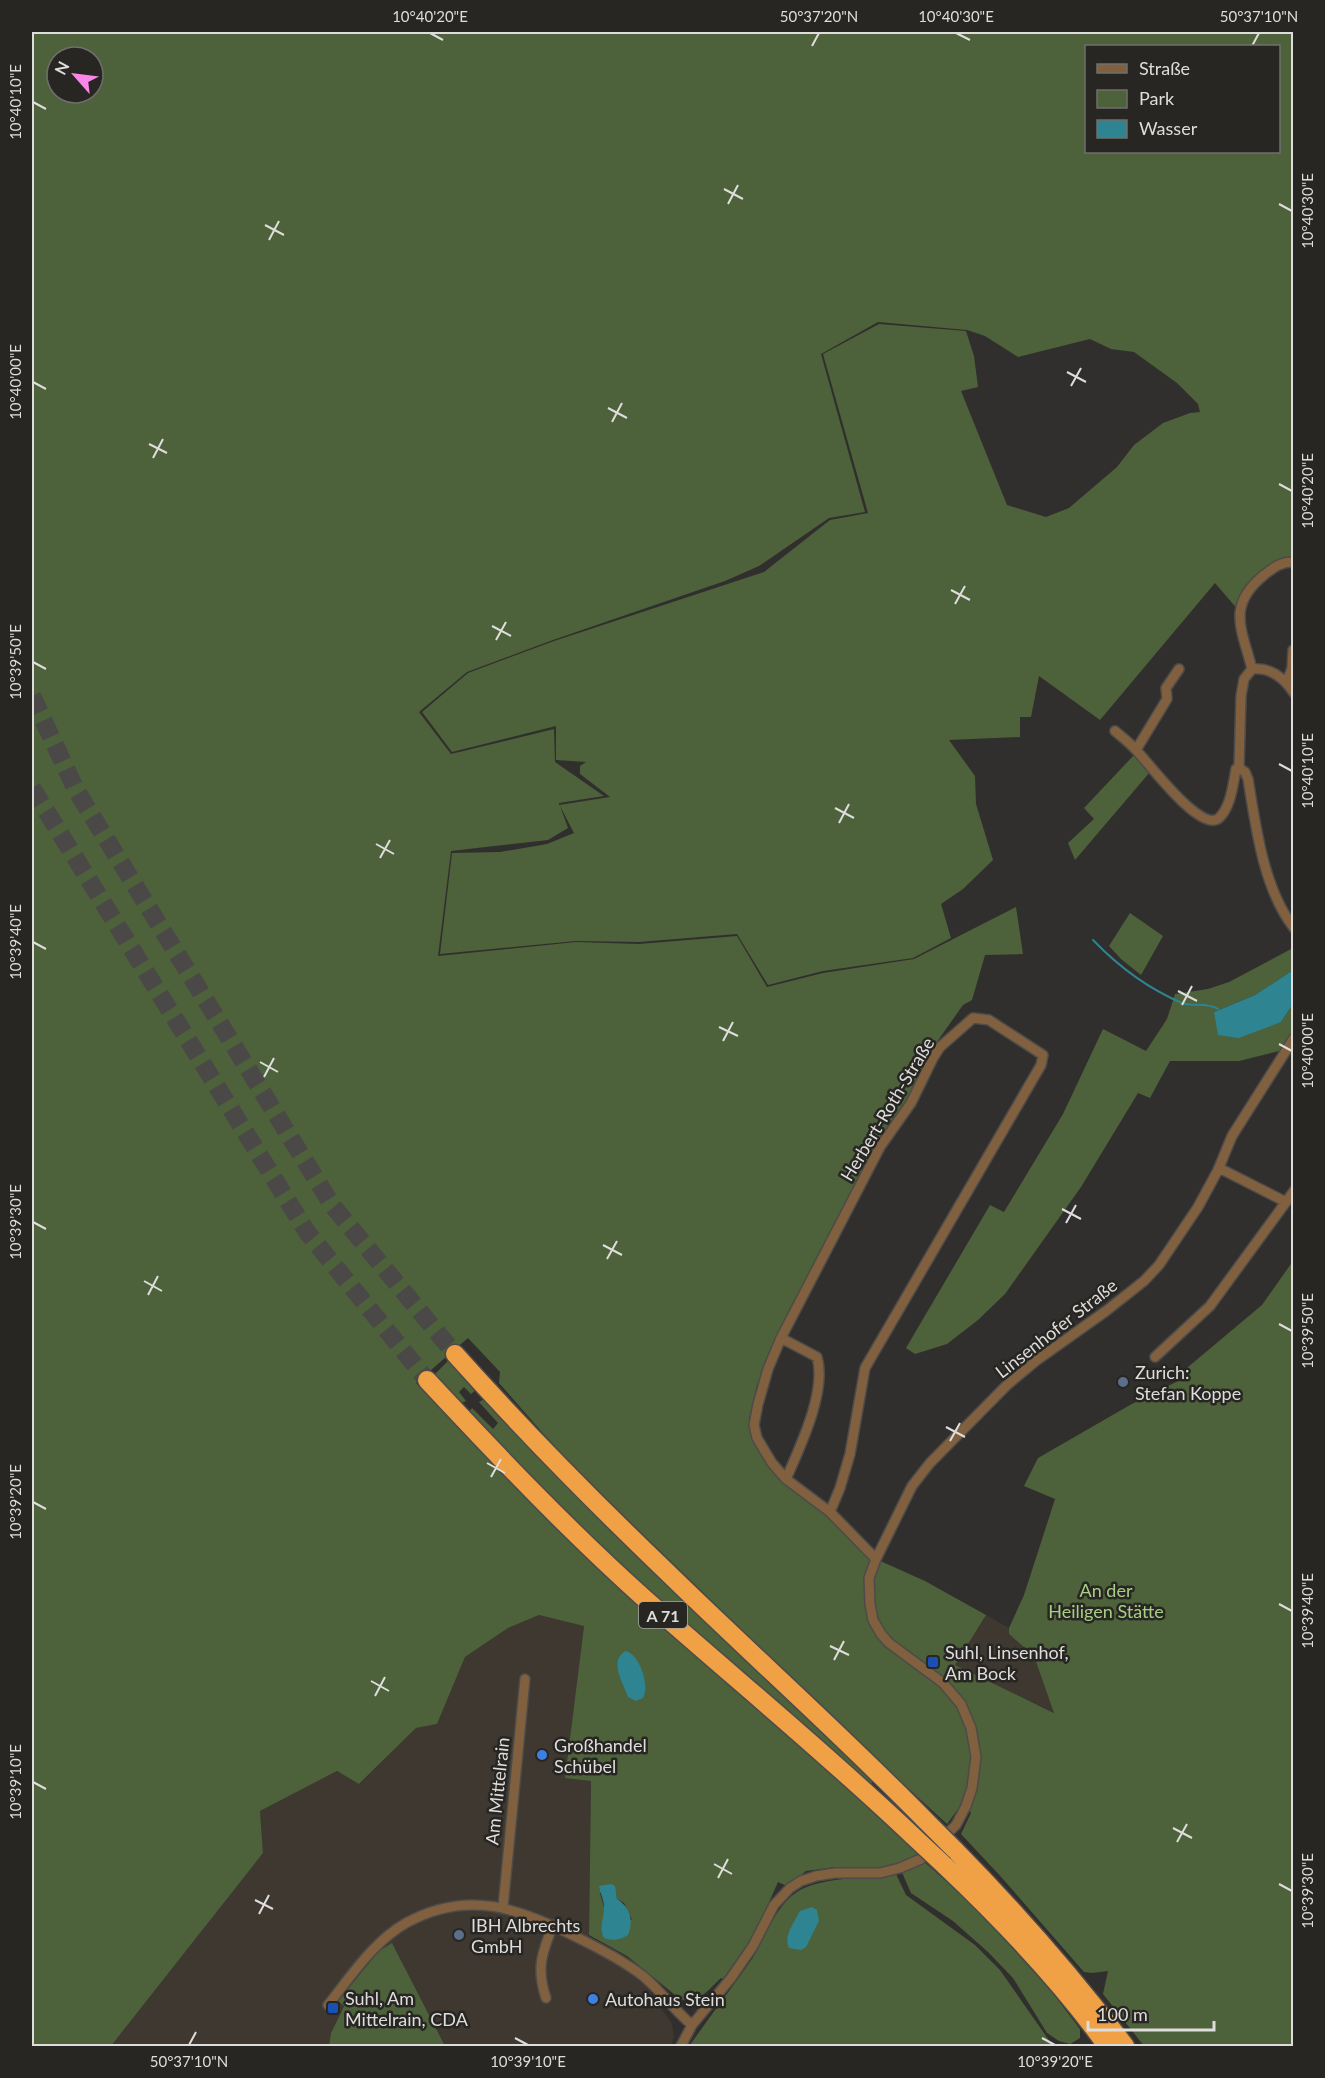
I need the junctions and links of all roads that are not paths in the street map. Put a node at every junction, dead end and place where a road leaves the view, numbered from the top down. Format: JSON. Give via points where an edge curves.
{"nodes":[{"id":1,"x":1293,"y":562,"type":"edge"},
{"id":2,"x":1293,"y":650,"type":"edge"},
{"id":3,"x":1179,"y":669,"type":"dead end"},
{"id":4,"x":1252,"y":669,"type":"junction"},
{"id":5,"x":1287,"y":682,"type":"junction"},
{"id":6,"x":1293,"y":693,"type":"edge"},
{"id":7,"x":1115,"y":731,"type":"dead end"},
{"id":8,"x":1136,"y":750,"type":"junction"},
{"id":9,"x":1239,"y":768,"type":"junction"},
{"id":10,"x":1293,"y":928,"type":"edge"},
{"id":11,"x":1293,"y":1041,"type":"edge"},
{"id":12,"x":1219,"y":1168,"type":"junction"},
{"id":13,"x":1293,"y":1191,"type":"edge"},
{"id":14,"x":1286,"y":1202,"type":"junction"},
{"id":15,"x":781,"y":1338,"type":"junction"},
{"id":16,"x":455,"y":1354,"type":"tunnel mouth"},
{"id":17,"x":1155,"y":1357,"type":"dead end"},
{"id":18,"x":427,"y":1380,"type":"tunnel mouth"},
{"id":19,"x":786,"y":1479,"type":"junction"},
{"id":20,"x":830,"y":1512,"type":"junction"},
{"id":21,"x":876,"y":1559,"type":"junction"},
{"id":22,"x":525,"y":1680,"type":"dead end"},
{"id":23,"x":503,"y":1907,"type":"junction"},
{"id":24,"x":553,"y":1925,"type":"junction"},
{"id":25,"x":546,"y":1998,"type":"dead end"},
{"id":26,"x":328,"y":2005,"type":"dead end"},
{"id":27,"x":692,"y":2025,"type":"junction"},
{"id":28,"x":681,"y":2046,"type":"edge"},
{"id":29,"x":1107,"y":2046,"type":"edge"},
{"id":30,"x":1125,"y":2046,"type":"edge"}],
"edges":[{"from":1,"to":4,"type":"street","via":[[1282,563],[1262,577],[1243,600],[1239,616]]},
{"from":2,"to":5,"type":"street"},
{"from":3,"to":8,"type":"street","via":[[1166,688],[1167,699]]},
{"from":4,"to":5,"type":"street","via":[[1261,668]]},
{"from":4,"to":9,"type":"street","via":[[1244,679],[1241,696]]},
{"from":5,"to":6,"type":"street"},
{"from":7,"to":8,"type":"street"},
{"from":8,"to":9,"type":"street","via":[[1181,801],[1206,820],[1215,820],[1222,812]]},
{"from":9,"to":10,"type":"street","via":[[1248,779],[1256,829],[1276,898]]},
{"from":11,"to":12,"type":"street","name":"Linsenhofer Straße","via":[[1232,1136]]},
{"from":12,"to":14,"type":"street"},
{"from":12,"to":21,"type":"street","name":"Linsenhofer Straße","via":[[1175,1243],[1144,1281],[1007,1385],[930,1463],[912,1486]]},
{"from":13,"to":14,"type":"street"},
{"from":14,"to":17,"type":"street","via":[[1210,1306]]},
{"from":15,"to":19,"type":"street","name":"Herbert-Roth-Straße","via":[[768,1369],[754,1425],[772,1463]]},
{"from":15,"to":19,"type":"street","via":[[817,1358],[820,1367],[809,1426]]},
{"from":15,"to":20,"type":"street","name":"Herbert-Roth-Straße","via":[[880,1147],[911,1103],[940,1047],[973,1018],[980,1018],[1043,1055],[1041,1065],[865,1368],[850,1454]]},
{"from":16,"to":30,"type":"highway","number":"A 71","bridge":true,"via":[[602,1508],[955,1850],[1027,1925]]},
{"from":18,"to":29,"type":"highway","number":"A 71","bridge":true,"via":[[635,1590],[870,1795],[944,1865],[1015,1936]]},
{"from":19,"to":20,"type":"street","name":"Herbert-Roth-Straße"},
{"from":20,"to":21,"type":"street","name":"Herbert-Roth-Straße"},
{"from":21,"to":27,"type":"street","name":"Linsenhofer Straße","via":[[869,1578],[873,1620],[889,1643],[944,1683],[961,1704],[971,1728],[976,1756],[966,1806],[956,1825],[921,1859],[880,1873],[816,1876],[789,1888],[774,1905],[731,1978]]},
{"from":22,"to":23,"type":"street","name":"Am Mittelrain"},
{"from":23,"to":24,"type":"street"},
{"from":23,"to":26,"type":"street","via":[[448,1908],[406,1923],[373,1949]]},
{"from":24,"to":25,"type":"street","via":[[540,1967]]},
{"from":24,"to":27,"type":"street","via":[[614,1956],[642,1976]]},
{"from":27,"to":28,"type":"street","name":"Linsenhofer Straße"}]}
